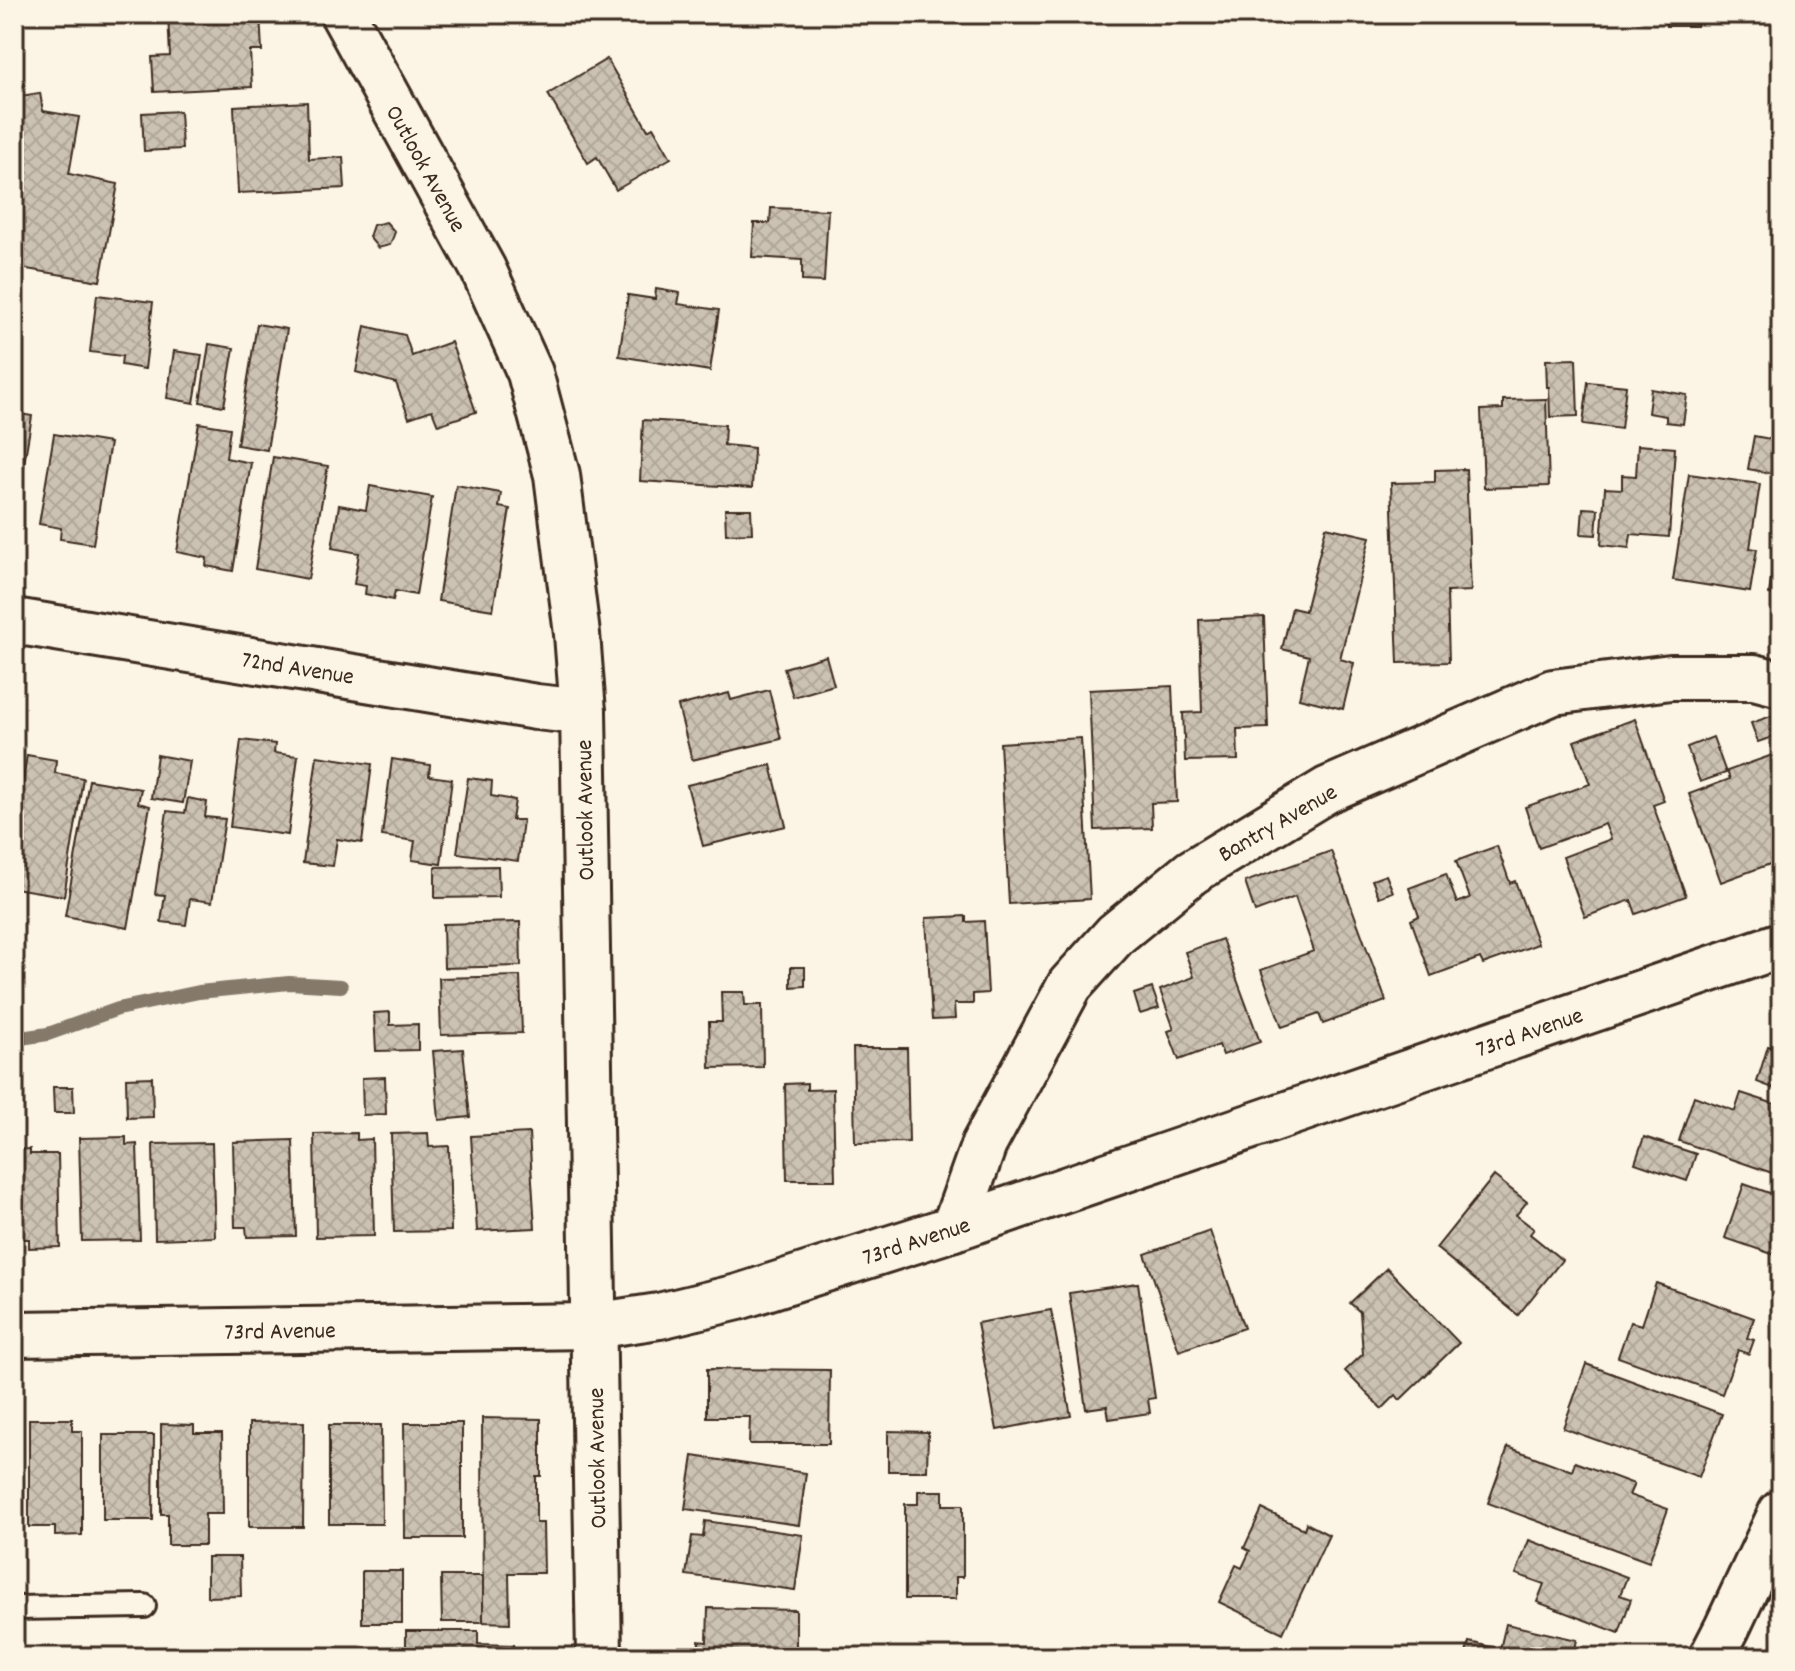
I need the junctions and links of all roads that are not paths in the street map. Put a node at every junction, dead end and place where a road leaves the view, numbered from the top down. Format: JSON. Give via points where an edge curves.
{"nodes":[{"id":1,"x":343,"y":14,"type":"edge"},
{"id":2,"x":14,"y":621,"type":"edge"},
{"id":3,"x":1781,"y":684,"type":"edge"},
{"id":4,"x":583,"y":712,"type":"junction"},
{"id":5,"x":1781,"y":945,"type":"edge"},
{"id":6,"x":954,"y":1228,"type":"junction"},
{"id":7,"x":593,"y":1326,"type":"junction"},
{"id":8,"x":14,"y":1334,"type":"edge"},
{"id":9,"x":1781,"y":1513,"type":"edge"},
{"id":10,"x":144,"y":1606,"type":"dead end"},
{"id":11,"x":14,"y":1608,"type":"edge"},
{"id":12,"x":599,"y":1657,"type":"edge"},
{"id":13,"x":1712,"y":1657,"type":"edge"}],
"edges":[{"from":1,"to":4,"type":"street","name":"Outlook Avenue","via":[[483,269],[530,373],[557,475]]},
{"from":2,"to":4,"type":"street","name":"72nd Avenue"},
{"from":3,"to":6,"type":"street","name":"Bantry Avenue","via":[[1754,677],[1671,677],[1553,692],[1327,790],[1192,872],[1116,934],[1070,985],[984,1144]]},
{"from":4,"to":7,"type":"street","name":"Outlook Avenue"},
{"from":5,"to":6,"type":"street","name":"73rd Avenue"},
{"from":6,"to":7,"type":"street","name":"73rd Avenue","via":[[738,1297]]},
{"from":7,"to":8,"type":"street","name":"73rd Avenue"},
{"from":7,"to":12,"type":"street","name":"Outlook Avenue"},
{"from":9,"to":13,"type":"street"},
{"from":10,"to":11,"type":"lane"}]}
